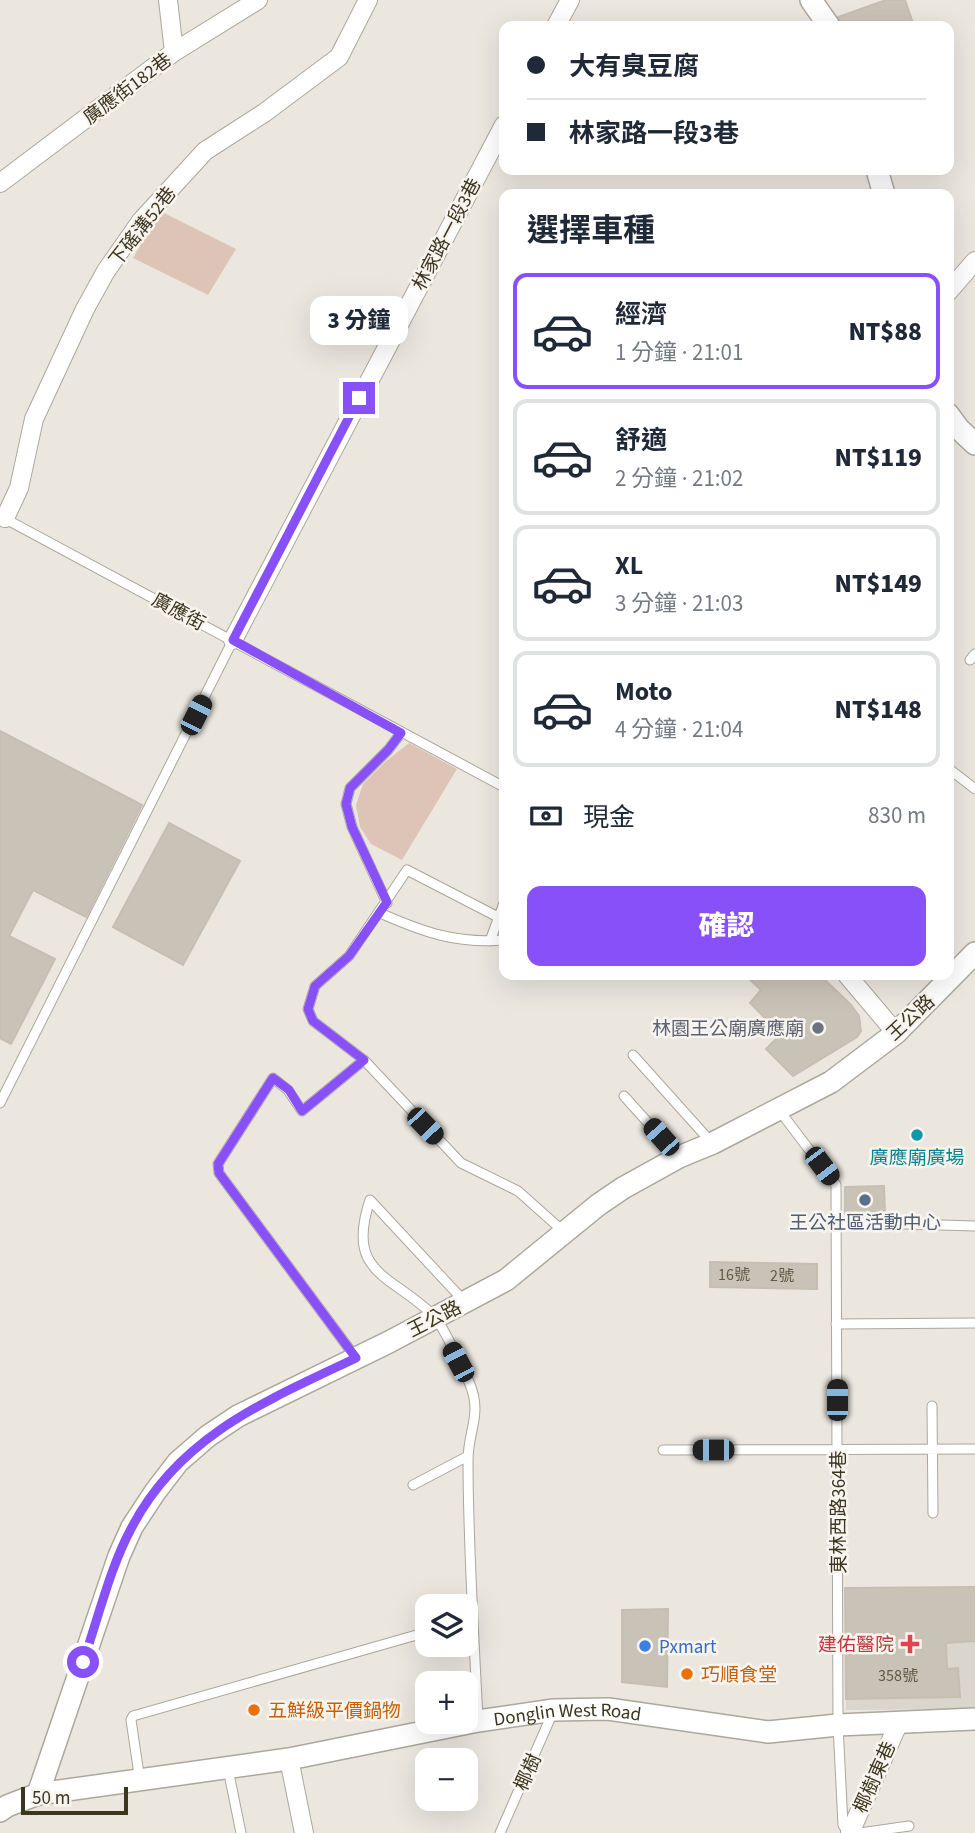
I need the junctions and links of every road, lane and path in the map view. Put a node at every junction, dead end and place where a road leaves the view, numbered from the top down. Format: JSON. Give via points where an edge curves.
{"nodes":[{"id":1,"x":168,"y":0,"type":"edge"},
{"id":2,"x":258,"y":0,"type":"edge"},
{"id":3,"x":368,"y":0,"type":"edge"},
{"id":4,"x":570,"y":0,"type":"edge"},
{"id":5,"x":811,"y":0,"type":"edge"},
{"id":6,"x":559,"y":21,"type":"edge"},
{"id":7,"x":826,"y":21,"type":"edge"},
{"id":8,"x":174,"y":52,"type":"junction"},
{"id":9,"x":499,"y":135,"type":"edge"},
{"id":10,"x":0,"y":183,"type":"edge"},
{"id":11,"x":975,"y":261,"type":"edge"},
{"id":12,"x":954,"y":285,"type":"edge"},
{"id":13,"x":954,"y":422,"type":"edge"},
{"id":14,"x":975,"y":444,"type":"edge"},
{"id":15,"x":2,"y":521,"type":"edge"},
{"id":16,"x":233,"y":640,"type":"junction"},
{"id":17,"x":401,"y":733,"type":"junction"},
{"id":18,"x":954,"y":773,"type":"edge"},
{"id":19,"x":499,"y":785,"type":"edge"},
{"id":20,"x":975,"y":789,"type":"edge"},
{"id":21,"x":387,"y":902,"type":"junction"},
{"id":22,"x":380,"y":913,"type":"junction"},
{"id":23,"x":498,"y":917,"type":"joint"},
{"id":24,"x":499,"y":940,"type":"edge"},
{"id":25,"x":491,"y":941,"type":"junction"},
{"id":26,"x":975,"y":953,"type":"edge"},
{"id":27,"x":954,"y":974,"type":"edge"},
{"id":28,"x":851,"y":980,"type":"edge"},
{"id":29,"x":948,"y":980,"type":"edge"},
{"id":30,"x":896,"y":1033,"type":"junction"},
{"id":31,"x":633,"y":1055,"type":"dead end"},
{"id":32,"x":364,"y":1060,"type":"junction"},
{"id":33,"x":624,"y":1096,"type":"dead end"},
{"id":34,"x":0,"y":1102,"type":"edge"},
{"id":35,"x":778,"y":1108,"type":"junction"},
{"id":36,"x":713,"y":1143,"type":"junction"},
{"id":37,"x":679,"y":1157,"type":"junction"},
{"id":38,"x":837,"y":1222,"type":"junction"},
{"id":39,"x":975,"y":1226,"type":"edge"},
{"id":40,"x":564,"y":1232,"type":"junction"},
{"id":41,"x":465,"y":1303,"type":"junction"},
{"id":42,"x":435,"y":1318,"type":"junction"},
{"id":43,"x":975,"y":1323,"type":"edge"},
{"id":44,"x":836,"y":1324,"type":"junction"},
{"id":45,"x":356,"y":1358,"type":"junction"},
{"id":46,"x":932,"y":1406,"type":"dead end"},
{"id":47,"x":932,"y":1449,"type":"junction"},
{"id":48,"x":975,"y":1449,"type":"edge"},
{"id":49,"x":663,"y":1450,"type":"dead end"},
{"id":50,"x":837,"y":1451,"type":"junction"},
{"id":51,"x":468,"y":1456,"type":"junction"},
{"id":52,"x":413,"y":1485,"type":"dead end"},
{"id":53,"x":933,"y":1513,"type":"dead end"},
{"id":54,"x":469,"y":1594,"type":"edge"},
{"id":55,"x":415,"y":1635,"type":"edge"},
{"id":56,"x":554,"y":1710,"type":"junction"},
{"id":57,"x":975,"y":1719,"type":"edge"},
{"id":58,"x":478,"y":1721,"type":"edge"},
{"id":59,"x":899,"y":1721,"type":"junction"},
{"id":60,"x":838,"y":1725,"type":"junction"},
{"id":61,"x":415,"y":1734,"type":"edge"},
{"id":62,"x":289,"y":1759,"type":"junction"},
{"id":63,"x":228,"y":1769,"type":"junction"},
{"id":64,"x":140,"y":1782,"type":"junction"},
{"id":65,"x":38,"y":1794,"type":"junction"},
{"id":66,"x":0,"y":1811,"type":"edge"},
{"id":67,"x":909,"y":1826,"type":"dead end"},
{"id":68,"x":240,"y":1833,"type":"edge"},
{"id":69,"x":304,"y":1833,"type":"edge"},
{"id":70,"x":500,"y":1833,"type":"edge"},
{"id":71,"x":849,"y":1833,"type":"edge"},
{"id":72,"x":859,"y":1833,"type":"edge"}],
"edges":[{"from":1,"to":8,"type":"street"},
{"from":2,"to":8,"type":"street","name":"廣應街182巷"},
{"from":3,"to":15,"type":"street","name":"下磘溝52巷","via":[[339,57],[205,151],[141,221],[85,309],[34,419],[19,488]]},
{"from":4,"to":6,"type":"street"},
{"from":5,"to":7,"type":"street"},
{"from":8,"to":10,"type":"street","name":"廣應街182巷"},
{"from":9,"to":16,"type":"street","name":"林家路一段3巷"},
{"from":11,"to":12,"type":"street"},
{"from":13,"to":14,"type":"street"},
{"from":15,"to":16,"type":"lane","name":"廣應街"},
{"from":16,"to":17,"type":"lane","name":"廣應街"},
{"from":16,"to":34,"type":"lane"},
{"from":17,"to":19,"type":"lane","name":"廣應街"},
{"from":17,"to":21,"type":"lane","via":[[350,788],[346,804]]},
{"from":18,"to":20,"type":"lane"},
{"from":21,"to":22,"type":"lane"},
{"from":21,"to":23,"type":"lane","via":[[407,870]]},
{"from":22,"to":25,"type":"lane","via":[[433,935]]},
{"from":22,"to":32,"type":"lane","via":[[349,956],[315,986],[308,1009],[313,1021]]},
{"from":23,"to":25,"type":"lane"},
{"from":24,"to":25,"type":"lane"},
{"from":26,"to":27,"type":"street","name":"王公路"},
{"from":28,"to":30,"type":"street"},
{"from":29,"to":30,"type":"street","name":"王公路"},
{"from":30,"to":35,"type":"street","name":"王公路","via":[[831,1082]]},
{"from":31,"to":36,"type":"lane"},
{"from":32,"to":40,"type":"lane","via":[[461,1163],[519,1191]]},
{"from":32,"to":45,"type":"lane","via":[[302,1111],[289,1090],[273,1078],[218,1164],[219,1173]]},
{"from":33,"to":37,"type":"lane"},
{"from":35,"to":36,"type":"street","name":"王公路"},
{"from":35,"to":38,"type":"lane","name":"東林西路364巷","via":[[836,1185]]},
{"from":36,"to":37,"type":"street","name":"王公路"},
{"from":37,"to":40,"type":"street","name":"王公路","via":[[623,1188]]},
{"from":38,"to":39,"type":"lane"},
{"from":38,"to":44,"type":"lane","name":"東林西路364巷"},
{"from":40,"to":41,"type":"street","name":"王公路","via":[[506,1280]]},
{"from":41,"to":42,"type":"street","name":"王公路"},
{"from":41,"to":42,"type":"lane","via":[[370,1200],[363,1220],[367,1260]]},
{"from":42,"to":45,"type":"street","name":"王公路"},
{"from":42,"to":51,"type":"lane","via":[[477,1406]]},
{"from":43,"to":44,"type":"lane"},
{"from":44,"to":50,"type":"lane","name":"東林西路364巷"},
{"from":45,"to":65,"type":"street","name":"王公路","via":[[238,1416],[208,1436],[178,1462],[155,1492],[119,1556]]},
{"from":46,"to":47,"type":"lane"},
{"from":47,"to":48,"type":"lane"},
{"from":47,"to":50,"type":"lane"},
{"from":47,"to":53,"type":"lane"},
{"from":49,"to":50,"type":"lane"},
{"from":50,"to":60,"type":"lane","name":"東林西路364巷"},
{"from":51,"to":52,"type":"lane"},
{"from":51,"to":54,"type":"lane"},
{"from":55,"to":64,"type":"lane","via":[[133,1716]]},
{"from":56,"to":58,"type":"street","name":"Donglin West Road"},
{"from":56,"to":60,"type":"street","name":"Donglin West Road","via":[[608,1709],[768,1732]]},
{"from":56,"to":70,"type":"lane","name":"椰樹"},
{"from":57,"to":59,"type":"street","name":"Donglin West Road"},
{"from":59,"to":60,"type":"street","name":"Donglin West Road"},
{"from":59,"to":71,"type":"street","name":"椰樹東巷"},
{"from":60,"to":71,"type":"lane","name":"椰樹東巷","via":[[843,1825]]},
{"from":61,"to":62,"type":"street","name":"Donglin West Road"},
{"from":62,"to":63,"type":"street","name":"Donglin West Road"},
{"from":62,"to":69,"type":"street"},
{"from":63,"to":64,"type":"street","name":"Donglin West Road"},
{"from":63,"to":68,"type":"lane"},
{"from":64,"to":65,"type":"street","name":"Donglin West Road"},
{"from":65,"to":66,"type":"street","name":"Donglin West Road"},
{"from":67,"to":72,"type":"lane"}]}
